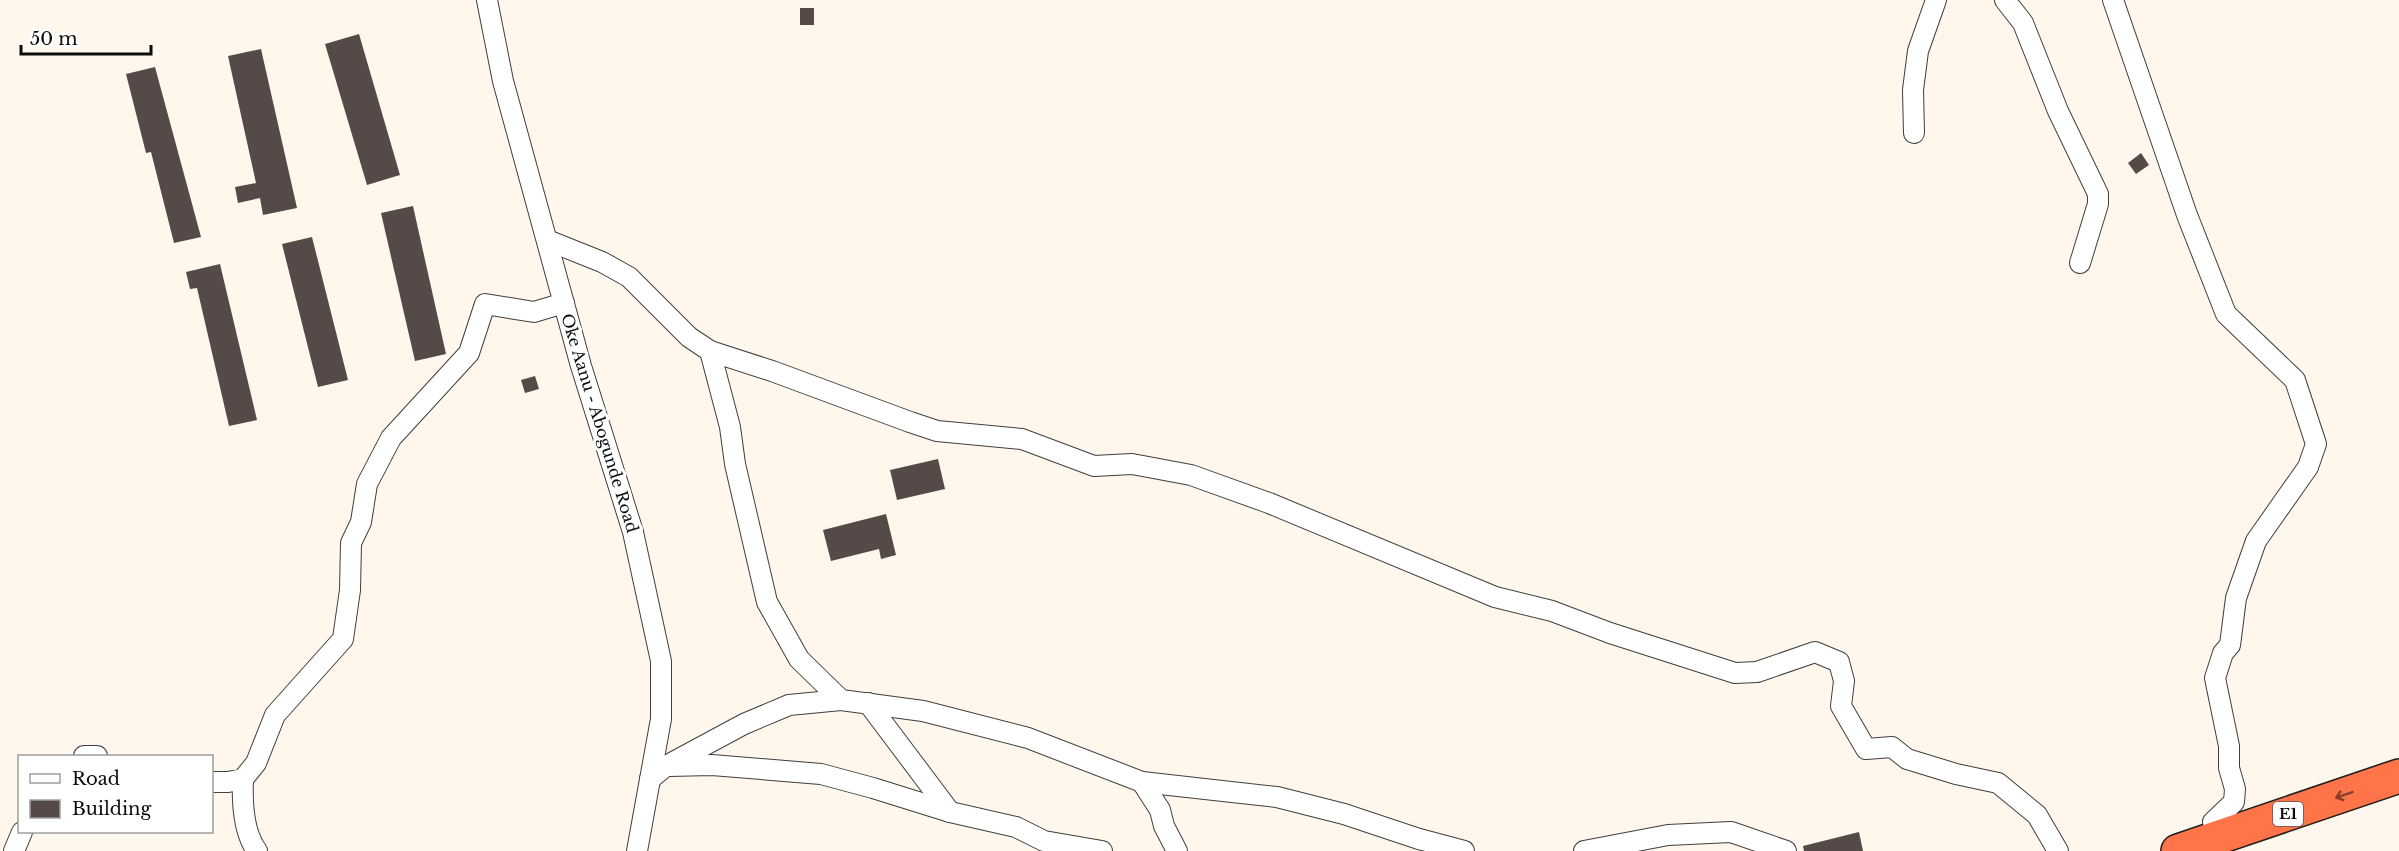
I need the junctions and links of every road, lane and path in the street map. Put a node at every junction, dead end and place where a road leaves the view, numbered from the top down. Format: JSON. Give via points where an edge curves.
{"nodes":[{"id":1,"x":488,"y":0,"type":"edge"},
{"id":2,"x":1936,"y":0,"type":"edge"},
{"id":3,"x":2005,"y":0,"type":"edge"},
{"id":4,"x":2113,"y":0,"type":"edge"},
{"id":5,"x":1914,"y":133,"type":"dead end"},
{"id":6,"x":547,"y":240,"type":"junction"},
{"id":7,"x":2080,"y":262,"type":"dead end"},
{"id":8,"x":564,"y":303,"type":"junction"},
{"id":9,"x":710,"y":351,"type":"junction"},
{"id":10,"x":841,"y":700,"type":"junction"},
{"id":11,"x":868,"y":703,"type":"junction"},
{"id":12,"x":666,"y":766,"type":"junction"},
{"id":13,"x":2399,"y":776,"type":"edge"},
{"id":14,"x":243,"y":779,"type":"junction"},
{"id":15,"x":650,"y":779,"type":"junction"},
{"id":16,"x":213,"y":782,"type":"edge"},
{"id":17,"x":1142,"y":782,"type":"junction"},
{"id":18,"x":950,"y":812,"type":"junction"},
{"id":19,"x":21,"y":833,"type":"edge"},
{"id":20,"x":2218,"y":838,"type":"junction"},
{"id":21,"x":14,"y":851,"type":"edge"},
{"id":22,"x":257,"y":851,"type":"edge"},
{"id":23,"x":637,"y":851,"type":"edge"},
{"id":24,"x":1102,"y":851,"type":"edge"},
{"id":25,"x":1177,"y":851,"type":"edge"},
{"id":26,"x":1464,"y":851,"type":"edge"},
{"id":27,"x":1584,"y":851,"type":"edge"},
{"id":28,"x":1786,"y":851,"type":"edge"},
{"id":29,"x":2058,"y":851,"type":"edge"},
{"id":30,"x":2178,"y":851,"type":"edge"}],
"edges":[{"from":1,"to":6,"type":"street","name":"Oke Aanu - Abogunde Road","via":[[503,81]]},
{"from":2,"to":5,"type":"street","via":[[1918,51],[1913,90]]},
{"from":3,"to":7,"type":"street","via":[[2023,23],[2058,111],[2098,194]]},
{"from":4,"to":20,"type":"street","via":[[2226,314],[2295,381],[2316,444],[2308,467],[2256,541],[2236,598],[2230,645],[2223,653],[2216,678],[2235,789],[2234,802],[2213,822]]},
{"from":6,"to":8,"type":"street","name":"Oke Aanu - Abogunde Road"},
{"from":6,"to":9,"type":"street","via":[[629,277],[689,338]]},
{"from":8,"to":14,"type":"street","via":[[534,312],[485,304],[469,353],[391,438],[367,484],[361,522],[351,543],[343,639],[275,715],[256,763]]},
{"from":8,"to":15,"type":"street","name":"Oke Aanu - Abogunde Road","via":[[633,532],[661,661],[661,719]]},
{"from":9,"to":10,"type":"street","via":[[767,602],[799,659]]},
{"from":9,"to":29,"type":"street","via":[[937,431],[1022,440],[1094,466],[1132,464],[1191,475],[1269,503],[1495,597],[1552,611],[1734,673],[1758,672],[1815,652],[1839,662],[1844,681],[1841,706],[1866,749],[1892,747],[1907,759],[1998,783],[2037,815]]},
{"from":10,"to":11,"type":"street"},
{"from":10,"to":12,"type":"street","via":[[789,705],[744,723]]},
{"from":11,"to":17,"type":"street","via":[[922,711],[1028,738]]},
{"from":11,"to":18,"type":"street"},
{"from":12,"to":15,"type":"street"},
{"from":12,"to":18,"type":"street","via":[[712,765],[821,774]]},
{"from":13,"to":20,"type":"highway","number":"E1","one_way":true},
{"from":14,"to":16,"type":"street"},
{"from":14,"to":22,"type":"street","via":[[244,814]]},
{"from":15,"to":23,"type":"street","name":"Oke Aanu - Abogunde Road"},
{"from":17,"to":25,"type":"street","via":[[1160,810]]},
{"from":17,"to":26,"type":"street","via":[[1277,797]]},
{"from":18,"to":24,"type":"street","via":[[1016,827],[1044,841]]},
{"from":19,"to":21,"type":"street"},
{"from":20,"to":30,"type":"highway","number":"E1"},
{"from":27,"to":28,"type":"street","via":[[1668,836],[1731,832]]}]}
